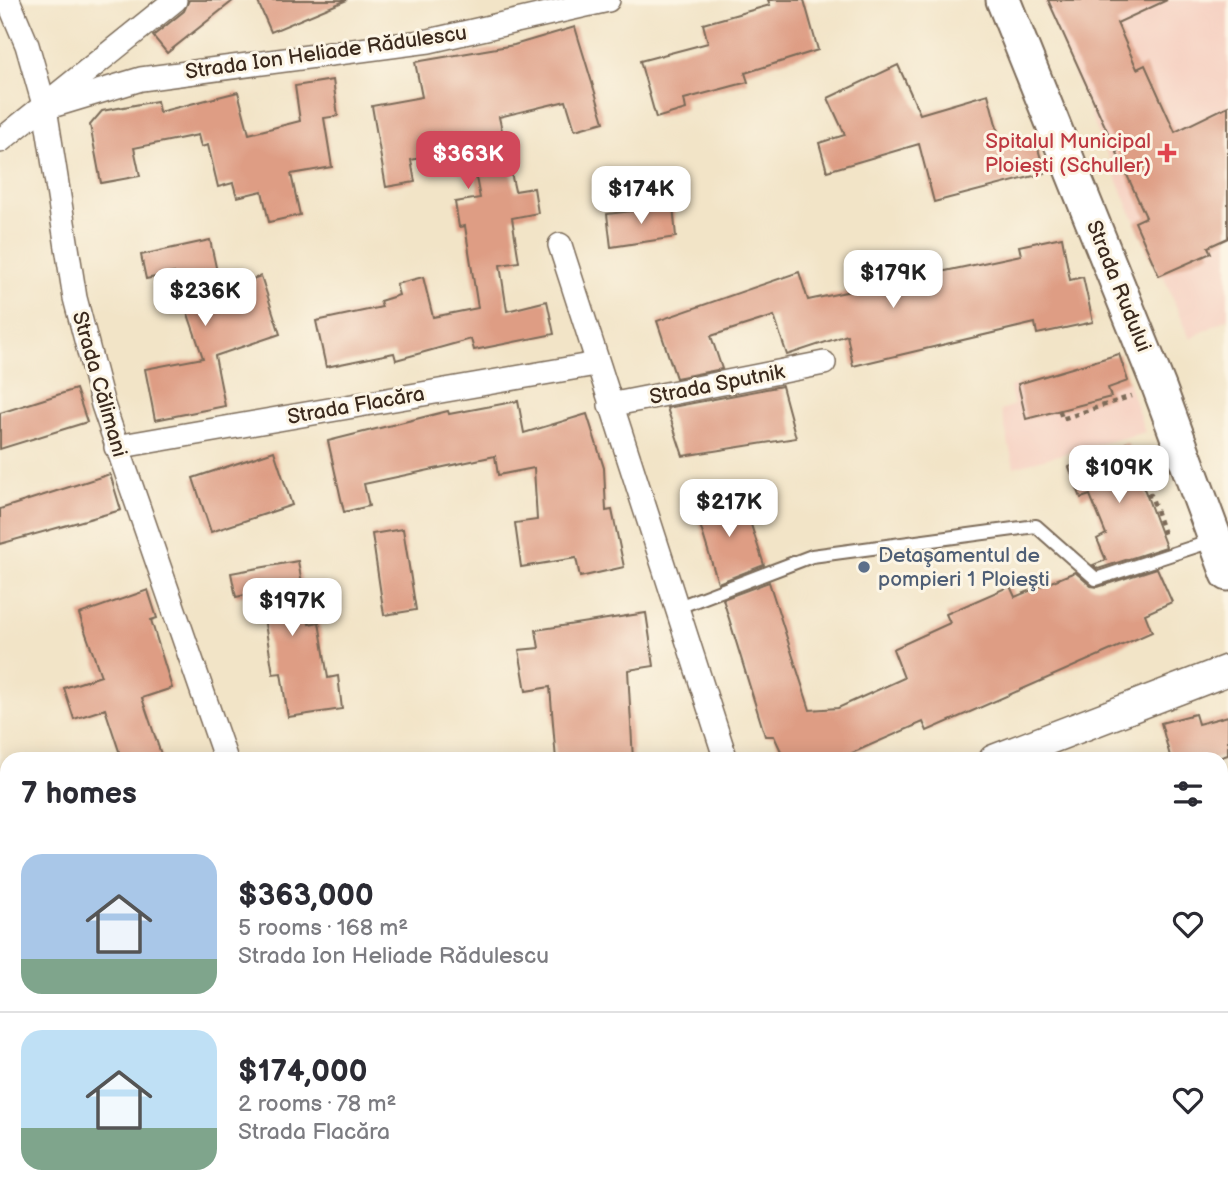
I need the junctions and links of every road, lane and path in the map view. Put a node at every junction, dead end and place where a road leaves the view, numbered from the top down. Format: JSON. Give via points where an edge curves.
{"nodes":[{"id":1,"x":8,"y":0,"type":"edge"},
{"id":2,"x":175,"y":0,"type":"edge"},
{"id":3,"x":608,"y":0,"type":"edge"},
{"id":4,"x":1003,"y":0,"type":"edge"},
{"id":5,"x":45,"y":107,"type":"junction"},
{"id":6,"x":0,"y":141,"type":"edge"},
{"id":7,"x":560,"y":245,"type":"dead end"},
{"id":8,"x":824,"y":363,"type":"dead end"},
{"id":9,"x":596,"y":364,"type":"junction"},
{"id":10,"x":1159,"y":387,"type":"junction"},
{"id":11,"x":610,"y":405,"type":"junction"},
{"id":12,"x":1060,"y":411,"type":"dead end"},
{"id":13,"x":116,"y":447,"type":"junction"},
{"id":14,"x":1147,"y":496,"type":"dead end"},
{"id":15,"x":1216,"y":540,"type":"junction"},
{"id":16,"x":1171,"y":554,"type":"junction"},
{"id":17,"x":1228,"y":574,"type":"edge"},
{"id":18,"x":676,"y":608,"type":"junction"},
{"id":19,"x":1228,"y":670,"type":"edge"},
{"id":20,"x":223,"y":752,"type":"edge"},
{"id":21,"x":723,"y":752,"type":"edge"},
{"id":22,"x":1015,"y":752,"type":"edge"}],
"edges":[{"from":1,"to":5,"type":"street","name":"Strada Călimani"},
{"from":2,"to":5,"type":"street"},
{"from":3,"to":5,"type":"street","name":"Strada Ion Heliade Rădulescu","via":[[429,41],[141,79]]},
{"from":4,"to":10,"type":"main road","name":"Strada Rudului"},
{"from":5,"to":6,"type":"street"},
{"from":5,"to":13,"type":"street","name":"Strada Călimani","via":[[75,298]]},
{"from":7,"to":9,"type":"street"},
{"from":8,"to":11,"type":"street","name":"Strada Sputnik"},
{"from":9,"to":11,"type":"street"},
{"from":9,"to":13,"type":"street","name":"Strada Flacăra"},
{"from":10,"to":12,"type":"path","via":[[1062,419]]},
{"from":10,"to":15,"type":"main road","name":"Strada Rudului"},
{"from":11,"to":18,"type":"street"},
{"from":13,"to":20,"type":"street","name":"Strada Călimani"},
{"from":14,"to":16,"type":"path","via":[[1152,495]]},
{"from":15,"to":16,"type":"lane"},
{"from":15,"to":17,"type":"main road","name":"Strada Rudului"},
{"from":16,"to":18,"type":"lane","via":[[1096,579],[1036,526],[812,556]]},
{"from":18,"to":21,"type":"street"},
{"from":19,"to":22,"type":"street"}]}
